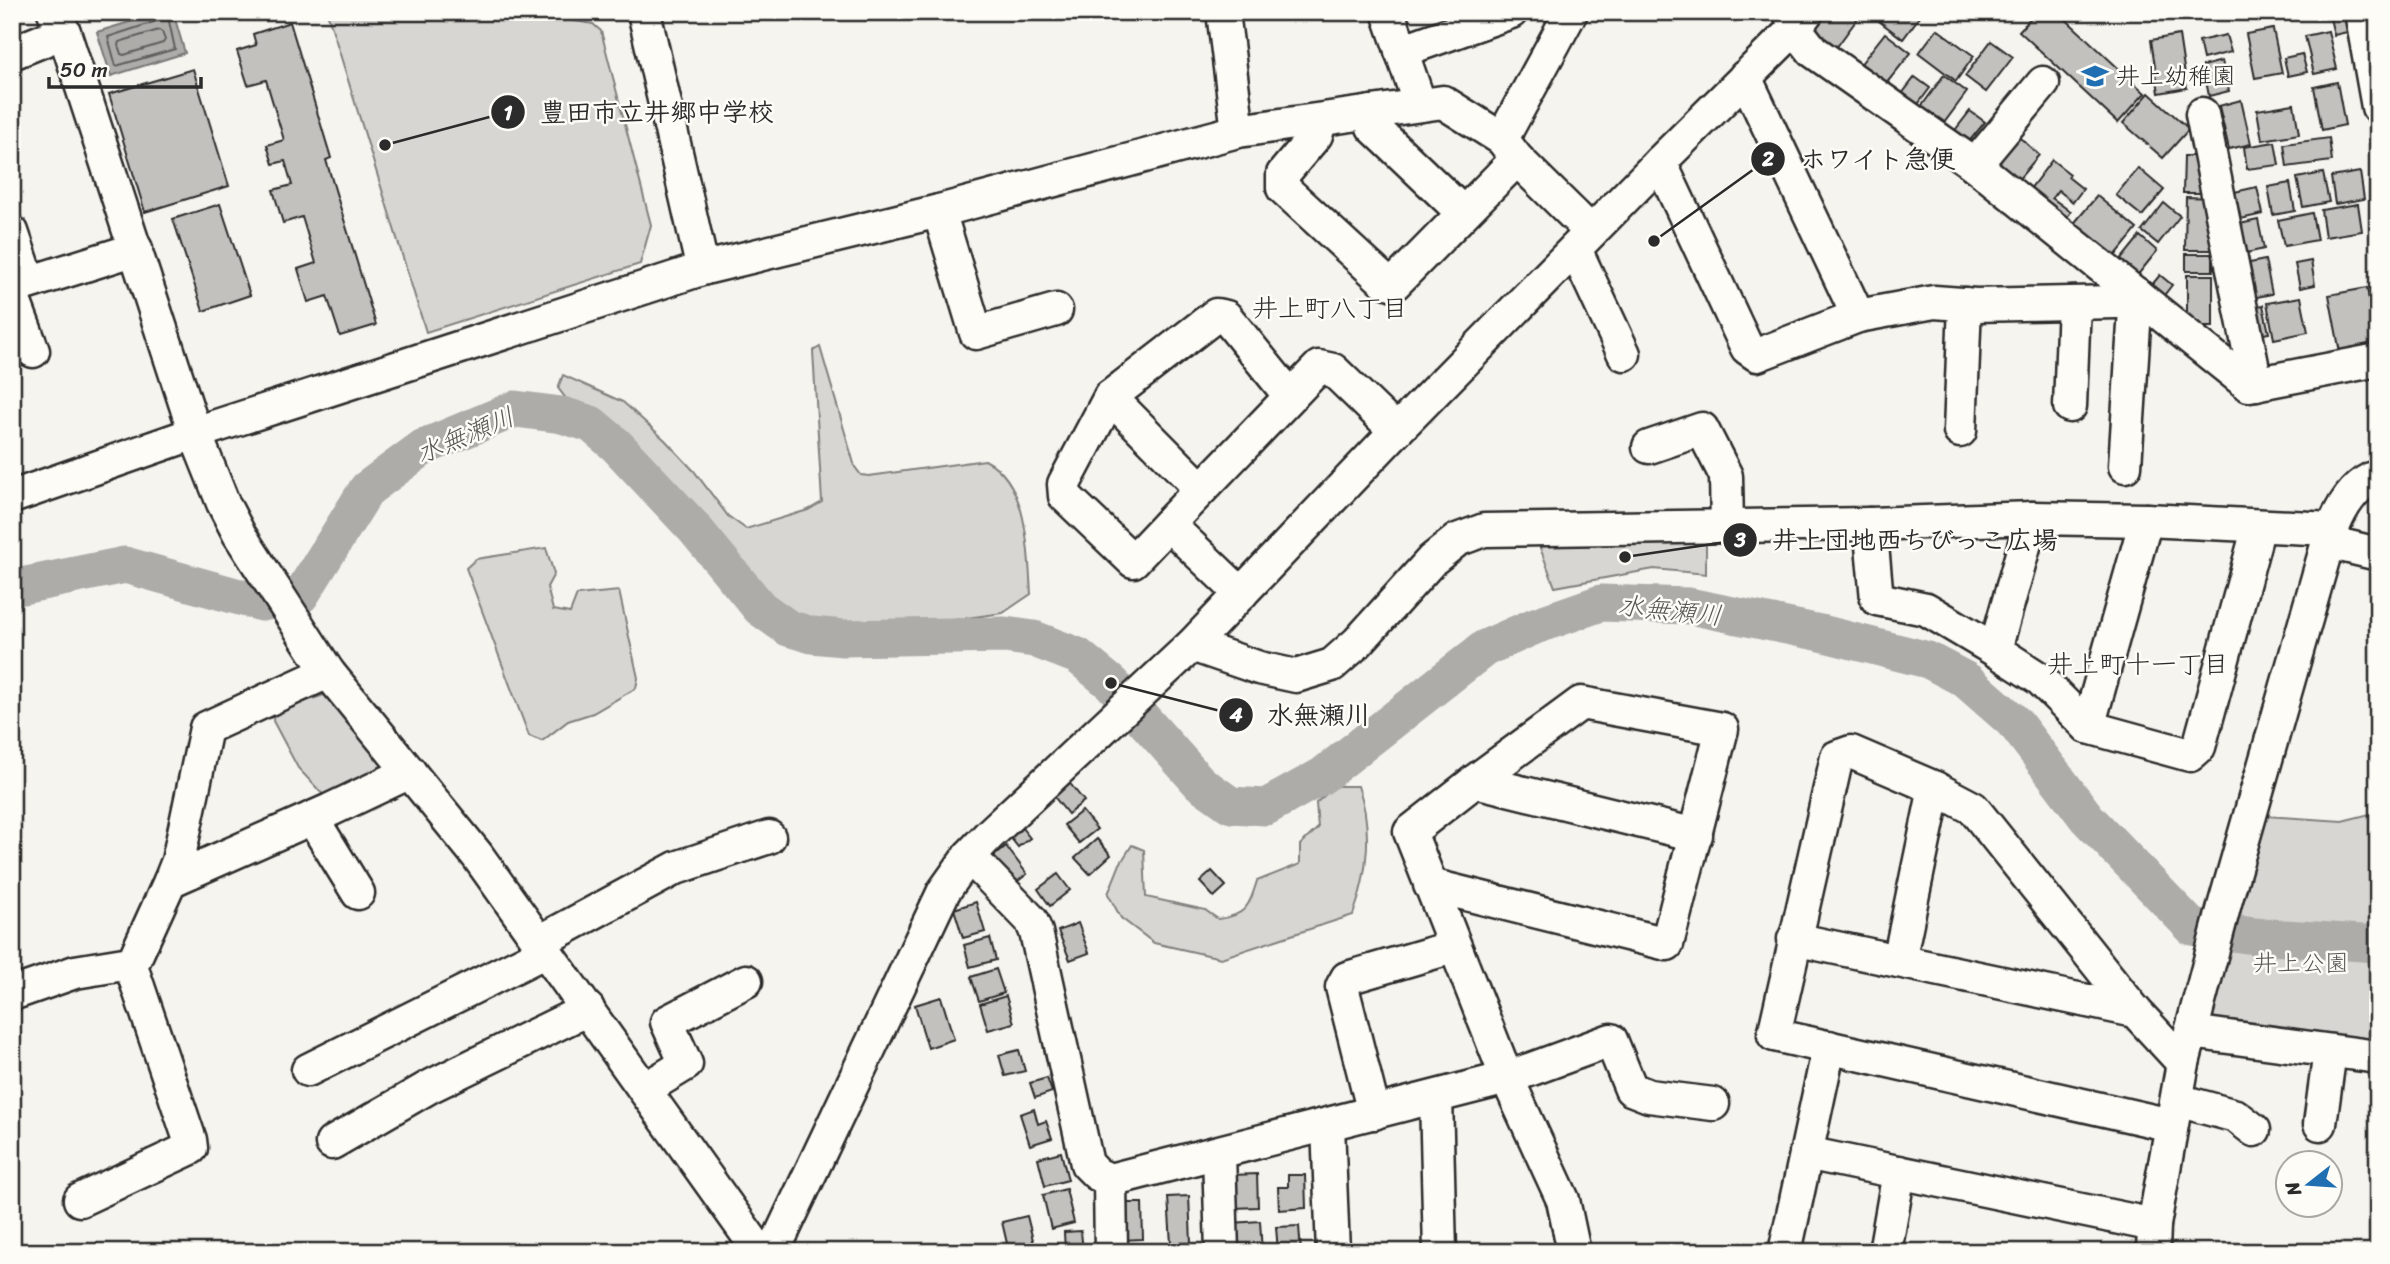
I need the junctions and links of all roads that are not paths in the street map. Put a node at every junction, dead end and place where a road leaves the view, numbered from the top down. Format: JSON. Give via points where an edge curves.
{"nodes":[{"id":1,"x":644,"y":12,"type":"edge"},
{"id":2,"x":1223,"y":12,"type":"edge"},
{"id":3,"x":1388,"y":12,"type":"edge"},
{"id":4,"x":1511,"y":12,"type":"edge"},
{"id":5,"x":1571,"y":12,"type":"edge"},
{"id":6,"x":2361,"y":12,"type":"edge"},
{"id":7,"x":1797,"y":17,"type":"edge"},
{"id":8,"x":59,"y":18,"type":"edge"},
{"id":9,"x":1401,"y":51,"type":"junction"},
{"id":10,"x":12,"y":53,"type":"edge"},
{"id":11,"x":1745,"y":77,"type":"junction"},
{"id":12,"x":2043,"y":83,"type":"dead end"},
{"id":13,"x":1420,"y":104,"type":"junction"},
{"id":14,"x":2378,"y":107,"type":"edge"},
{"id":15,"x":1371,"y":112,"type":"junction"},
{"id":16,"x":2203,"y":114,"type":"dead end"},
{"id":17,"x":1321,"y":120,"type":"junction"},
{"id":18,"x":1238,"y":131,"type":"junction"},
{"id":19,"x":1509,"y":149,"type":"junction"},
{"id":20,"x":1660,"y":162,"type":"junction"},
{"id":21,"x":1975,"y":165,"type":"junction"},
{"id":22,"x":939,"y":211,"type":"junction"},
{"id":23,"x":1462,"y":212,"type":"junction"},
{"id":24,"x":12,"y":232,"type":"edge"},
{"id":25,"x":1583,"y":240,"type":"junction"},
{"id":26,"x":136,"y":249,"type":"junction"},
{"id":27,"x":705,"y":268,"type":"junction"},
{"id":28,"x":18,"y":289,"type":"edge"},
{"id":29,"x":2136,"y":294,"type":"junction"},
{"id":30,"x":2074,"y":303,"type":"junction"},
{"id":31,"x":1965,"y":304,"type":"junction"},
{"id":32,"x":1056,"y":310,"type":"dead end"},
{"id":33,"x":1858,"y":316,"type":"junction"},
{"id":34,"x":33,"y":351,"type":"dead end"},
{"id":35,"x":1624,"y":354,"type":"dead end"},
{"id":36,"x":2378,"y":360,"type":"edge"},
{"id":37,"x":2256,"y":384,"type":"junction"},
{"id":38,"x":1290,"y":396,"type":"junction"},
{"id":39,"x":1110,"y":397,"type":"junction"},
{"id":40,"x":2070,"y":406,"type":"dead end"},
{"id":41,"x":1396,"y":431,"type":"junction"},
{"id":42,"x":1960,"y":431,"type":"dead end"},
{"id":43,"x":195,"y":433,"type":"junction"},
{"id":44,"x":1649,"y":447,"type":"dead end"},
{"id":45,"x":2125,"y":466,"type":"dead end"},
{"id":46,"x":2378,"y":476,"type":"edge"},
{"id":47,"x":1201,"y":489,"type":"junction"},
{"id":48,"x":12,"y":497,"type":"edge"},
{"id":49,"x":2032,"y":518,"type":"junction"},
{"id":50,"x":2146,"y":520,"type":"junction"},
{"id":51,"x":1168,"y":524,"type":"junction"},
{"id":52,"x":1870,"y":524,"type":"junction"},
{"id":53,"x":1727,"y":526,"type":"junction"},
{"id":54,"x":2259,"y":526,"type":"junction"},
{"id":55,"x":2330,"y":536,"type":"junction"},
{"id":56,"x":2378,"y":554,"type":"edge"},
{"id":57,"x":1241,"y":594,"type":"junction"},
{"id":58,"x":1192,"y":645,"type":"junction"},
{"id":59,"x":1995,"y":650,"type":"junction"},
{"id":60,"x":328,"y":672,"type":"junction"},
{"id":61,"x":2088,"y":727,"type":"junction"},
{"id":62,"x":410,"y":772,"type":"junction"},
{"id":63,"x":1475,"y":781,"type":"junction"},
{"id":64,"x":1935,"y":788,"type":"junction"},
{"id":65,"x":312,"y":818,"type":"junction"},
{"id":66,"x":1696,"y":835,"type":"junction"},
{"id":67,"x":769,"y":838,"type":"dead end"},
{"id":68,"x":970,"y":856,"type":"junction"},
{"id":69,"x":170,"y":881,"type":"junction"},
{"id":70,"x":1430,"y":885,"type":"junction"},
{"id":71,"x":358,"y":893,"type":"dead end"},
{"id":72,"x":1794,"y":939,"type":"junction"},
{"id":73,"x":543,"y":947,"type":"junction"},
{"id":74,"x":1453,"y":947,"type":"junction"},
{"id":75,"x":1899,"y":961,"type":"junction"},
{"id":76,"x":130,"y":963,"type":"junction"},
{"id":77,"x":746,"y":981,"type":"dead end"},
{"id":78,"x":12,"y":994,"type":"edge"},
{"id":79,"x":588,"y":1010,"type":"junction"},
{"id":80,"x":2135,"y":1011,"type":"junction"},
{"id":81,"x":2191,"y":1032,"type":"junction"},
{"id":82,"x":1829,"y":1047,"type":"junction"},
{"id":83,"x":2330,"y":1051,"type":"junction"},
{"id":84,"x":2378,"y":1057,"type":"edge"},
{"id":85,"x":2183,"y":1063,"type":"junction"},
{"id":86,"x":308,"y":1070,"type":"dead end"},
{"id":87,"x":1507,"y":1078,"type":"junction"},
{"id":88,"x":645,"y":1089,"type":"junction"},
{"id":89,"x":1436,"y":1097,"type":"junction"},
{"id":90,"x":1713,"y":1104,"type":"dead end"},
{"id":91,"x":2174,"y":1112,"type":"junction"},
{"id":92,"x":1374,"y":1113,"type":"junction"},
{"id":93,"x":2320,"y":1124,"type":"dead end"},
{"id":94,"x":1328,"y":1125,"type":"junction"},
{"id":95,"x":2254,"y":1130,"type":"dead end"},
{"id":96,"x":332,"y":1143,"type":"dead end"},
{"id":97,"x":1806,"y":1153,"type":"junction"},
{"id":98,"x":1220,"y":1154,"type":"junction"},
{"id":99,"x":1899,"y":1172,"type":"junction"},
{"id":100,"x":1110,"y":1180,"type":"junction"},
{"id":101,"x":79,"y":1200,"type":"dead end"},
{"id":102,"x":2153,"y":1238,"type":"edge"},
{"id":103,"x":760,"y":1252,"type":"edge"},
{"id":104,"x":773,"y":1252,"type":"edge"},
{"id":105,"x":1111,"y":1252,"type":"edge"},
{"id":106,"x":1222,"y":1252,"type":"edge"},
{"id":107,"x":1332,"y":1252,"type":"edge"},
{"id":108,"x":1440,"y":1252,"type":"edge"},
{"id":109,"x":1574,"y":1252,"type":"edge"},
{"id":110,"x":1785,"y":1252,"type":"edge"},
{"id":111,"x":1885,"y":1252,"type":"edge"}],
"edges":[{"from":1,"to":27,"type":"street"},
{"from":2,"to":18,"type":"street"},
{"from":3,"to":9,"type":"street"},
{"from":4,"to":9,"type":"street"},
{"from":5,"to":19,"type":"street"},
{"from":6,"to":14,"type":"street"},
{"from":7,"to":11,"type":"street"},
{"from":7,"to":21,"type":"street","via":[[1813,51]]},
{"from":8,"to":10,"type":"street"},
{"from":8,"to":26,"type":"street"},
{"from":9,"to":13,"type":"street"},
{"from":11,"to":20,"type":"street"},
{"from":11,"to":33,"type":"street"},
{"from":12,"to":21,"type":"street"},
{"from":13,"to":15,"type":"street"},
{"from":13,"to":19,"type":"street","via":[[1444,102]]},
{"from":15,"to":17,"type":"street"},
{"from":15,"to":23,"type":"street","via":[[1373,127]]},
{"from":16,"to":37,"type":"street"},
{"from":17,"to":18,"type":"street"},
{"from":17,"to":23,"type":"street","via":[[1317,135],[1283,174],[1283,188],[1383,281],[1394,284]]},
{"from":18,"to":22,"type":"street"},
{"from":19,"to":23,"type":"street"},
{"from":19,"to":25,"type":"street"},
{"from":20,"to":25,"type":"street"},
{"from":20,"to":33,"type":"street","via":[[1747,348],[1757,355]]},
{"from":21,"to":29,"type":"street"},
{"from":22,"to":27,"type":"street"},
{"from":22,"to":32,"type":"street","via":[[976,333]]},
{"from":24,"to":28,"type":"street"},
{"from":25,"to":35,"type":"street"},
{"from":25,"to":41,"type":"street"},
{"from":26,"to":28,"type":"street"},
{"from":26,"to":43,"type":"street"},
{"from":27,"to":43,"type":"street"},
{"from":28,"to":34,"type":"street"},
{"from":29,"to":30,"type":"street","via":[[2117,302]]},
{"from":29,"to":37,"type":"street","via":[[2249,384]]},
{"from":29,"to":45,"type":"street"},
{"from":30,"to":31,"type":"street"},
{"from":30,"to":40,"type":"street"},
{"from":31,"to":33,"type":"street","via":[[1934,302]]},
{"from":31,"to":42,"type":"street"},
{"from":36,"to":37,"type":"street"},
{"from":38,"to":39,"type":"street","via":[[1226,317],[1216,315]]},
{"from":38,"to":41,"type":"street","via":[[1319,368],[1326,367]]},
{"from":38,"to":47,"type":"street"},
{"from":39,"to":47,"type":"street"},
{"from":39,"to":51,"type":"street","via":[[1064,484],[1065,496],[1133,561]]},
{"from":41,"to":57,"type":"street"},
{"from":43,"to":48,"type":"street"},
{"from":43,"to":60,"type":"street","via":[[239,534]]},
{"from":44,"to":53,"type":"street","via":[[1702,429],[1726,476]]},
{"from":46,"to":55,"type":"street","via":[[2351,495]]},
{"from":47,"to":51,"type":"street"},
{"from":49,"to":50,"type":"street"},
{"from":49,"to":52,"type":"street"},
{"from":49,"to":59,"type":"street"},
{"from":50,"to":54,"type":"street"},
{"from":50,"to":61,"type":"street"},
{"from":51,"to":57,"type":"street"},
{"from":52,"to":53,"type":"street"},
{"from":52,"to":59,"type":"street","via":[[1877,599],[1926,609]]},
{"from":53,"to":58,"type":"street","via":[[1484,530],[1457,540],[1432,560],[1332,665],[1296,676]]},
{"from":54,"to":55,"type":"street"},
{"from":54,"to":61,"type":"street","via":[[2199,747],[2190,755]]},
{"from":55,"to":56,"type":"street"},
{"from":55,"to":81,"type":"street"},
{"from":57,"to":58,"type":"street"},
{"from":58,"to":68,"type":"street"},
{"from":59,"to":61,"type":"street","via":[[2040,679]]},
{"from":60,"to":62,"type":"street"},
{"from":60,"to":69,"type":"street","via":[[206,728]]},
{"from":62,"to":65,"type":"street"},
{"from":62,"to":73,"type":"street"},
{"from":63,"to":66,"type":"street"},
{"from":63,"to":66,"type":"street","via":[[1581,703],[1722,729]]},
{"from":63,"to":70,"type":"street","via":[[1410,832]]},
{"from":64,"to":72,"type":"street","via":[[1851,752],[1837,757]]},
{"from":64,"to":75,"type":"street"},
{"from":64,"to":80,"type":"street","via":[[1973,808]]},
{"from":65,"to":69,"type":"street"},
{"from":65,"to":71,"type":"street"},
{"from":66,"to":70,"type":"street","via":[[1667,944]]},
{"from":67,"to":73,"type":"street","via":[[676,868]]},
{"from":68,"to":100,"type":"street","via":[[1031,920],[1087,1164]]},
{"from":68,"to":104,"type":"street","via":[[944,891]]},
{"from":69,"to":76,"type":"street"},
{"from":70,"to":74,"type":"street"},
{"from":72,"to":75,"type":"street"},
{"from":72,"to":82,"type":"street","via":[[1774,1035]]},
{"from":73,"to":79,"type":"street"},
{"from":73,"to":86,"type":"street"},
{"from":74,"to":87,"type":"street"},
{"from":74,"to":92,"type":"street","via":[[1347,978],[1342,987]]},
{"from":75,"to":80,"type":"street"},
{"from":76,"to":78,"type":"street","via":[[75,972]]},
{"from":76,"to":101,"type":"street","via":[[191,1148]]},
{"from":77,"to":88,"type":"street","via":[[667,1023],[686,1064]]},
{"from":79,"to":88,"type":"street"},
{"from":79,"to":96,"type":"street","via":[[429,1087]]},
{"from":80,"to":85,"type":"street"},
{"from":81,"to":83,"type":"street"},
{"from":81,"to":85,"type":"street"},
{"from":82,"to":91,"type":"street"},
{"from":82,"to":97,"type":"street"},
{"from":83,"to":84,"type":"street"},
{"from":83,"to":93,"type":"street"},
{"from":85,"to":91,"type":"street"},
{"from":87,"to":89,"type":"street"},
{"from":87,"to":90,"type":"street","via":[[1611,1040],[1631,1088],[1649,1096]]},
{"from":87,"to":109,"type":"street","via":[[1563,1200]]},
{"from":88,"to":103,"type":"street"},
{"from":89,"to":92,"type":"street"},
{"from":89,"to":108,"type":"street"},
{"from":91,"to":95,"type":"street","via":[[2236,1116]]},
{"from":91,"to":102,"type":"street"},
{"from":92,"to":94,"type":"street"},
{"from":94,"to":98,"type":"street"},
{"from":94,"to":107,"type":"street"},
{"from":97,"to":99,"type":"street"},
{"from":97,"to":110,"type":"street"},
{"from":98,"to":100,"type":"street"},
{"from":98,"to":106,"type":"street"},
{"from":99,"to":102,"type":"street"},
{"from":99,"to":111,"type":"street"},
{"from":100,"to":105,"type":"street"}]}
